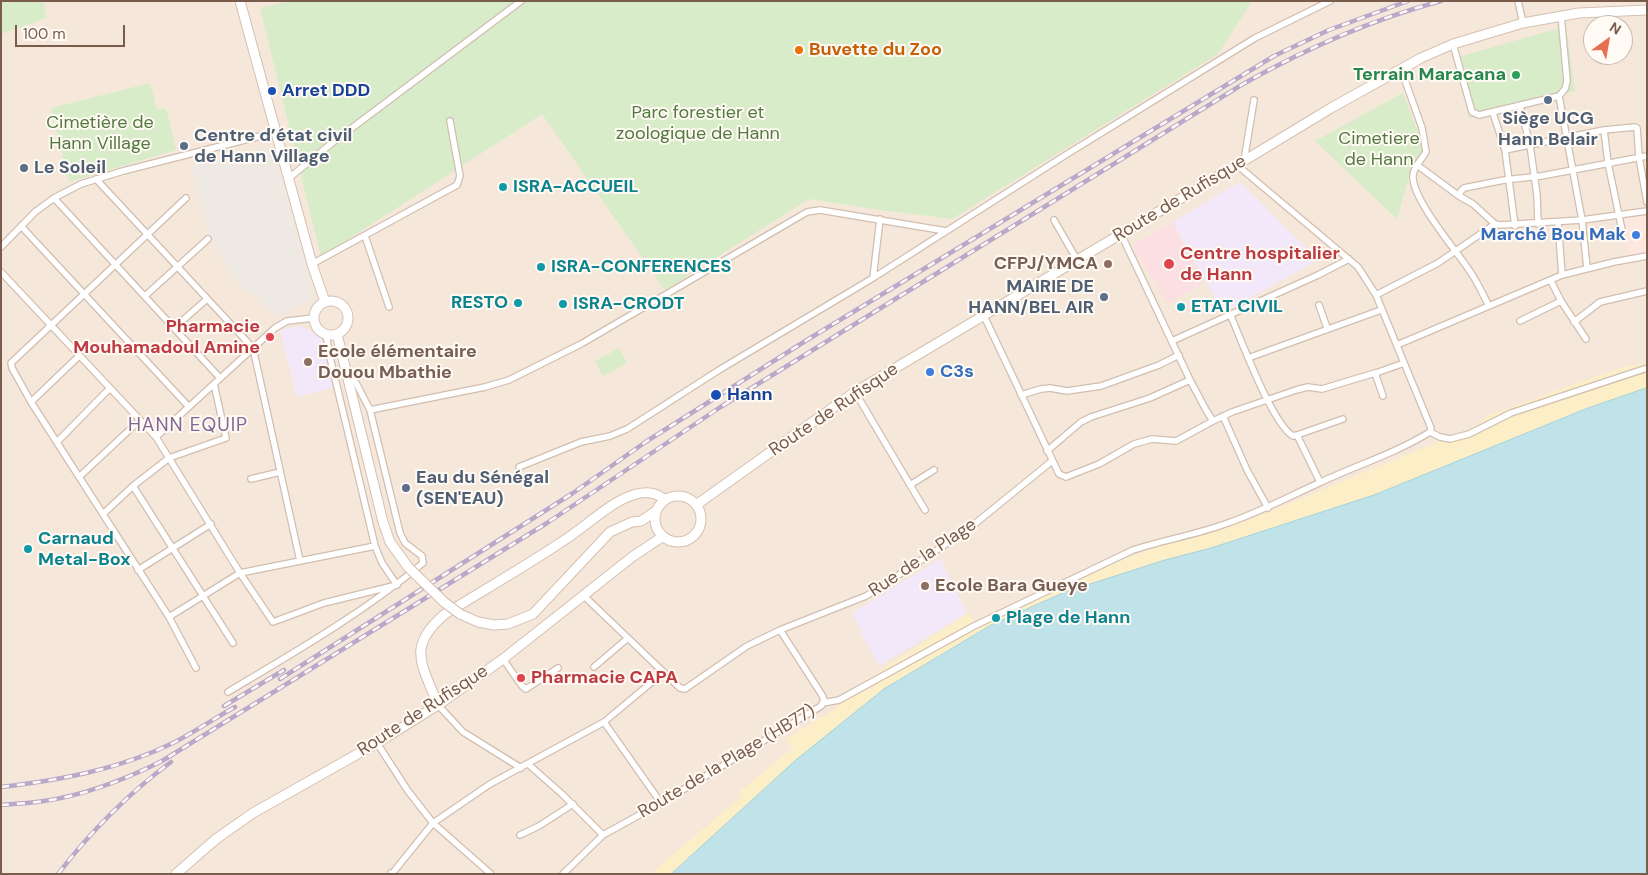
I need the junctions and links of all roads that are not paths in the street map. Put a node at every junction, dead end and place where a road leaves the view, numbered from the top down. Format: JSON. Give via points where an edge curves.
{"nodes":[{"id":1,"x":240,"y":1,"type":"edge"},
{"id":2,"x":520,"y":1,"type":"edge"},
{"id":3,"x":1330,"y":1,"type":"edge"},
{"id":4,"x":1518,"y":1,"type":"edge"},
{"id":5,"x":1647,"y":10,"type":"edge"},
{"id":6,"x":1561,"y":15,"type":"junction"},
{"id":7,"x":1523,"y":23,"type":"junction"},
{"id":8,"x":1453,"y":44,"type":"junction"},
{"id":9,"x":1401,"y":69,"type":"junction"},
{"id":10,"x":1558,"y":96,"type":"junction"},
{"id":11,"x":1254,"y":100,"type":"dead end"},
{"id":12,"x":1520,"y":106,"type":"junction"},
{"id":13,"x":1493,"y":113,"type":"junction"},
{"id":14,"x":450,"y":121,"type":"dead end"},
{"id":15,"x":1604,"y":130,"type":"junction"},
{"id":16,"x":276,"y":132,"type":"junction"},
{"id":17,"x":1566,"y":137,"type":"junction"},
{"id":18,"x":1530,"y":145,"type":"junction"},
{"id":19,"x":1505,"y":150,"type":"junction"},
{"id":20,"x":1647,"y":156,"type":"edge"},
{"id":21,"x":1639,"y":157,"type":"junction"},
{"id":22,"x":1241,"y":163,"type":"junction"},
{"id":23,"x":1608,"y":163,"type":"junction"},
{"id":24,"x":1417,"y":165,"type":"junction"},
{"id":25,"x":1571,"y":170,"type":"junction"},
{"id":26,"x":1533,"y":177,"type":"junction"},
{"id":27,"x":288,"y":178,"type":"junction"},
{"id":28,"x":96,"y":179,"type":"junction"},
{"id":29,"x":1508,"y":180,"type":"junction"},
{"id":30,"x":1459,"y":196,"type":"junction"},
{"id":31,"x":54,"y":198,"type":"junction"},
{"id":32,"x":186,"y":198,"type":"dead end"},
{"id":33,"x":1647,"y":202,"type":"edge"},
{"id":34,"x":1647,"y":212,"type":"edge"},
{"id":35,"x":1619,"y":215,"type":"junction"},
{"id":36,"x":880,"y":219,"type":"junction"},
{"id":37,"x":1054,"y":220,"type":"dead end"},
{"id":38,"x":1582,"y":220,"type":"junction"},
{"id":39,"x":1558,"y":222,"type":"junction"},
{"id":40,"x":1495,"y":224,"type":"junction"},
{"id":41,"x":1538,"y":224,"type":"junction"},
{"id":42,"x":21,"y":226,"type":"junction"},
{"id":43,"x":1515,"y":226,"type":"junction"},
{"id":44,"x":1622,"y":230,"type":"dead end"},
{"id":45,"x":946,"y":231,"type":"junction"},
{"id":46,"x":147,"y":234,"type":"junction"},
{"id":47,"x":1121,"y":234,"type":"junction"},
{"id":48,"x":365,"y":236,"type":"junction"},
{"id":49,"x":208,"y":239,"type":"dead end"},
{"id":50,"x":1,"y":247,"type":"edge"},
{"id":51,"x":1456,"y":252,"type":"junction"},
{"id":52,"x":1647,"y":256,"type":"edge"},
{"id":53,"x":1349,"y":259,"type":"junction"},
{"id":54,"x":1077,"y":260,"type":"junction"},
{"id":55,"x":116,"y":264,"type":"junction"},
{"id":56,"x":312,"y":264,"type":"junction"},
{"id":57,"x":177,"y":267,"type":"junction"},
{"id":58,"x":1587,"y":268,"type":"junction"},
{"id":59,"x":1,"y":272,"type":"edge"},
{"id":60,"x":1562,"y":275,"type":"junction"},
{"id":61,"x":873,"y":278,"type":"junction"},
{"id":62,"x":1551,"y":281,"type":"junction"},
{"id":63,"x":1647,"y":290,"type":"edge"},
{"id":64,"x":84,"y":294,"type":"junction"},
{"id":65,"x":145,"y":296,"type":"junction"},
{"id":66,"x":1376,"y":296,"type":"junction"},
{"id":67,"x":207,"y":299,"type":"junction"},
{"id":68,"x":1561,"y":301,"type":"junction"},
{"id":69,"x":325,"y":302,"type":"junction"},
{"id":70,"x":1319,"y":304,"type":"dead end"},
{"id":71,"x":1489,"y":306,"type":"junction"},
{"id":72,"x":389,"y":307,"type":"dead end"},
{"id":73,"x":1381,"y":310,"type":"junction"},
{"id":74,"x":1230,"y":314,"type":"junction"},
{"id":75,"x":984,"y":316,"type":"junction"},
{"id":76,"x":314,"y":318,"type":"junction"},
{"id":77,"x":1520,"y":321,"type":"dead end"},
{"id":78,"x":1574,"y":322,"type":"junction"},
{"id":79,"x":51,"y":325,"type":"junction"},
{"id":80,"x":174,"y":328,"type":"junction"},
{"id":81,"x":1327,"y":328,"type":"junction"},
{"id":82,"x":326,"y":334,"type":"junction"},
{"id":83,"x":337,"y":334,"type":"junction"},
{"id":84,"x":1586,"y":339,"type":"dead end"},
{"id":85,"x":1172,"y":341,"type":"junction"},
{"id":86,"x":1397,"y":346,"type":"junction"},
{"id":87,"x":252,"y":348,"type":"junction"},
{"id":88,"x":341,"y":351,"type":"junction"},
{"id":89,"x":329,"y":353,"type":"junction"},
{"id":90,"x":80,"y":356,"type":"junction"},
{"id":91,"x":1179,"y":356,"type":"junction"},
{"id":92,"x":1248,"y":358,"type":"junction"},
{"id":93,"x":1404,"y":363,"type":"junction"},
{"id":94,"x":1647,"y":368,"type":"edge"},
{"id":95,"x":1376,"y":373,"type":"junction"},
{"id":96,"x":346,"y":375,"type":"junction"},
{"id":97,"x":220,"y":378,"type":"junction"},
{"id":98,"x":1190,"y":380,"type":"junction"},
{"id":99,"x":214,"y":384,"type":"junction"},
{"id":100,"x":110,"y":388,"type":"junction"},
{"id":101,"x":855,"y":392,"type":"junction"},
{"id":102,"x":1021,"y":395,"type":"junction"},
{"id":103,"x":1383,"y":396,"type":"dead end"},
{"id":104,"x":1268,"y":401,"type":"junction"},
{"id":105,"x":31,"y":402,"type":"junction"},
{"id":106,"x":189,"y":407,"type":"junction"},
{"id":107,"x":370,"y":410,"type":"junction"},
{"id":108,"x":1223,"y":416,"type":"junction"},
{"id":109,"x":1343,"y":419,"type":"dead end"},
{"id":110,"x":140,"y":420,"type":"junction"},
{"id":111,"x":1213,"y":421,"type":"junction"},
{"id":112,"x":1430,"y":432,"type":"junction"},
{"id":113,"x":1297,"y":436,"type":"junction"},
{"id":114,"x":156,"y":437,"type":"junction"},
{"id":115,"x":57,"y":442,"type":"junction"},
{"id":116,"x":1047,"y":451,"type":"junction"},
{"id":117,"x":169,"y":458,"type":"junction"},
{"id":118,"x":1052,"y":461,"type":"junction"},
{"id":119,"x":519,"y":467,"type":"dead end"},
{"id":120,"x":934,"y":470,"type":"dead end"},
{"id":121,"x":280,"y":472,"type":"junction"},
{"id":122,"x":80,"y":477,"type":"junction"},
{"id":123,"x":251,"y":479,"type":"dead end"},
{"id":124,"x":1320,"y":482,"type":"junction"},
{"id":125,"x":910,"y":485,"type":"junction"},
{"id":126,"x":133,"y":486,"type":"junction"},
{"id":127,"x":665,"y":500,"type":"junction"},
{"id":128,"x":696,"y":505,"type":"junction"},
{"id":129,"x":1268,"y":508,"type":"junction"},
{"id":130,"x":925,"y":510,"type":"dead end"},
{"id":131,"x":656,"y":511,"type":"junction"},
{"id":132,"x":103,"y":514,"type":"junction"},
{"id":133,"x":641,"y":521,"type":"junction"},
{"id":134,"x":211,"y":524,"type":"junction"},
{"id":135,"x":656,"y":527,"type":"junction"},
{"id":136,"x":662,"y":537,"type":"junction"},
{"id":137,"x":376,"y":546,"type":"junction"},
{"id":138,"x":173,"y":548,"type":"junction"},
{"id":139,"x":300,"y":561,"type":"junction"},
{"id":140,"x":138,"y":570,"type":"junction"},
{"id":141,"x":240,"y":573,"type":"junction"},
{"id":142,"x":397,"y":585,"type":"junction"},
{"id":143,"x":203,"y":595,"type":"junction"},
{"id":144,"x":584,"y":596,"type":"junction"},
{"id":145,"x":169,"y":617,"type":"junction"},
{"id":146,"x":780,"y":630,"type":"junction"},
{"id":147,"x":628,"y":638,"type":"junction"},
{"id":148,"x":233,"y":643,"type":"dead end"},
{"id":149,"x":503,"y":658,"type":"junction"},
{"id":150,"x":594,"y":667,"type":"dead end"},
{"id":151,"x":196,"y":668,"type":"dead end"},
{"id":152,"x":558,"y":668,"type":"dead end"},
{"id":153,"x":664,"y":672,"type":"junction"},
{"id":154,"x":228,"y":692,"type":"dead end"},
{"id":155,"x":822,"y":703,"type":"junction"},
{"id":156,"x":438,"y":705,"type":"junction"},
{"id":157,"x":604,"y":722,"type":"junction"},
{"id":158,"x":377,"y":743,"type":"junction"},
{"id":159,"x":528,"y":764,"type":"junction"},
{"id":160,"x":521,"y":768,"type":"junction"},
{"id":161,"x":661,"y":803,"type":"junction"},
{"id":162,"x":573,"y":804,"type":"junction"},
{"id":163,"x":433,"y":823,"type":"junction"},
{"id":164,"x":520,"y":835,"type":"dead end"},
{"id":165,"x":603,"y":836,"type":"junction"},
{"id":166,"x":392,"y":872,"type":"edge"},
{"id":167,"x":176,"y":874,"type":"edge"},
{"id":168,"x":491,"y":874,"type":"edge"},
{"id":169,"x":563,"y":874,"type":"edge"}],
"edges":[{"from":1,"to":16,"type":"main road"},
{"from":2,"to":27,"type":"street"},
{"from":3,"to":45,"type":"street","via":[[1255,38]]},
{"from":4,"to":7,"type":"street"},
{"from":5,"to":6,"type":"main road","name":"Route de Rufisque"},
{"from":6,"to":7,"type":"main road","name":"Route de Rufisque"},
{"from":6,"to":10,"type":"street","via":[[1566,81],[1565,89]]},
{"from":7,"to":8,"type":"main road","name":"Route de Rufisque"},
{"from":8,"to":9,"type":"main road","name":"Route de Rufisque"},
{"from":8,"to":13,"type":"street","via":[[1472,112],[1479,115]]},
{"from":9,"to":22,"type":"main road","name":"Route de Rufisque"},
{"from":9,"to":24,"type":"street","via":[[1422,128],[1426,152]]},
{"from":10,"to":12,"type":"street"},
{"from":10,"to":17,"type":"street"},
{"from":11,"to":22,"type":"street"},
{"from":12,"to":13,"type":"street"},
{"from":12,"to":18,"type":"street"},
{"from":13,"to":19,"type":"street"},
{"from":14,"to":48,"type":"street","via":[[460,176],[457,185]]},
{"from":15,"to":17,"type":"street"},
{"from":15,"to":21,"type":"street","via":[[1635,127]]},
{"from":15,"to":23,"type":"street"},
{"from":16,"to":27,"type":"main road"},
{"from":16,"to":28,"type":"street"},
{"from":17,"to":18,"type":"street"},
{"from":17,"to":25,"type":"street"},
{"from":18,"to":19,"type":"street"},
{"from":18,"to":26,"type":"street"},
{"from":19,"to":29,"type":"street"},
{"from":20,"to":21,"type":"street"},
{"from":21,"to":23,"type":"street"},
{"from":21,"to":33,"type":"street"},
{"from":22,"to":47,"type":"main road","name":"Route de Rufisque"},
{"from":22,"to":53,"type":"street"},
{"from":23,"to":25,"type":"street"},
{"from":23,"to":35,"type":"street"},
{"from":24,"to":30,"type":"street"},
{"from":24,"to":51,"type":"street","via":[[1413,175],[1421,201]]},
{"from":25,"to":26,"type":"street"},
{"from":25,"to":38,"type":"street"},
{"from":26,"to":29,"type":"street"},
{"from":26,"to":41,"type":"street"},
{"from":27,"to":56,"type":"main road"},
{"from":28,"to":31,"type":"street"},
{"from":28,"to":46,"type":"street"},
{"from":29,"to":30,"type":"street","via":[[1464,188]]},
{"from":29,"to":43,"type":"street"},
{"from":30,"to":40,"type":"street"},
{"from":31,"to":42,"type":"street"},
{"from":31,"to":55,"type":"street"},
{"from":32,"to":46,"type":"street"},
{"from":34,"to":35,"type":"street"},
{"from":35,"to":38,"type":"street"},
{"from":35,"to":44,"type":"street"},
{"from":36,"to":45,"type":"street"},
{"from":36,"to":61,"type":"street"},
{"from":36,"to":107,"type":"street","via":[[820,210],[807,212],[581,344],[509,380]]},
{"from":37,"to":54,"type":"street"},
{"from":38,"to":39,"type":"street"},
{"from":38,"to":58,"type":"street"},
{"from":39,"to":41,"type":"street"},
{"from":39,"to":60,"type":"street"},
{"from":40,"to":43,"type":"street"},
{"from":40,"to":51,"type":"street"},
{"from":41,"to":43,"type":"street"},
{"from":42,"to":50,"type":"street"},
{"from":42,"to":64,"type":"street"},
{"from":45,"to":61,"type":"street"},
{"from":46,"to":55,"type":"street"},
{"from":46,"to":57,"type":"street"},
{"from":47,"to":54,"type":"main road","name":"Route de Rufisque"},
{"from":47,"to":85,"type":"street"},
{"from":48,"to":56,"type":"street"},
{"from":48,"to":72,"type":"street"},
{"from":49,"to":57,"type":"street"},
{"from":51,"to":66,"type":"street"},
{"from":51,"to":71,"type":"street"},
{"from":52,"to":58,"type":"street"},
{"from":53,"to":66,"type":"street","via":[[1358,267]]},
{"from":53,"to":74,"type":"street"},
{"from":54,"to":75,"type":"main road","name":"Route de Rufisque"},
{"from":55,"to":64,"type":"street"},
{"from":55,"to":65,"type":"street"},
{"from":56,"to":69,"type":"main road"},
{"from":57,"to":65,"type":"street"},
{"from":57,"to":67,"type":"street"},
{"from":58,"to":60,"type":"street"},
{"from":59,"to":79,"type":"street"},
{"from":60,"to":62,"type":"street"},
{"from":61,"to":119,"type":"street","via":[[627,429],[581,442]]},
{"from":62,"to":68,"type":"street"},
{"from":62,"to":71,"type":"street"},
{"from":63,"to":78,"type":"street","via":[[1600,302]]},
{"from":64,"to":79,"type":"street"},
{"from":64,"to":106,"type":"street"},
{"from":65,"to":80,"type":"street"},
{"from":66,"to":73,"type":"street"},
{"from":67,"to":80,"type":"street"},
{"from":67,"to":87,"type":"street"},
{"from":68,"to":77,"type":"street"},
{"from":68,"to":78,"type":"street"},
{"from":69,"to":76,"type":"main road","via":[[317,308]]},
{"from":69,"to":83,"type":"main road","via":[[338,302],[347,312],[346,325]]},
{"from":70,"to":81,"type":"street"},
{"from":71,"to":86,"type":"street"},
{"from":73,"to":81,"type":"street"},
{"from":73,"to":86,"type":"street"},
{"from":74,"to":85,"type":"street"},
{"from":74,"to":92,"type":"street"},
{"from":75,"to":101,"type":"main road","name":"Route de Rufisque"},
{"from":75,"to":102,"type":"street"},
{"from":76,"to":82,"type":"main road","via":[[318,328]]},
{"from":76,"to":87,"type":"street","via":[[287,321]]},
{"from":78,"to":84,"type":"street"},
{"from":79,"to":90,"type":"street"},
{"from":79,"to":105,"type":"street","via":[[11,363]]},
{"from":80,"to":97,"type":"street"},
{"from":81,"to":92,"type":"street"},
{"from":82,"to":83,"type":"main road"},
{"from":82,"to":89,"type":"street"},
{"from":83,"to":88,"type":"main road"},
{"from":85,"to":91,"type":"street"},
{"from":86,"to":93,"type":"street"},
{"from":87,"to":97,"type":"street"},
{"from":87,"to":121,"type":"street"},
{"from":88,"to":89,"type":"street"},
{"from":88,"to":96,"type":"main road"},
{"from":89,"to":137,"type":"street"},
{"from":90,"to":100,"type":"street"},
{"from":90,"to":105,"type":"street"},
{"from":91,"to":98,"type":"street"},
{"from":91,"to":102,"type":"street","via":[[1101,386],[1067,391],[1041,389]]},
{"from":92,"to":104,"type":"street"},
{"from":93,"to":95,"type":"street"},
{"from":93,"to":112,"type":"street","via":[[1432,428]]},
{"from":94,"to":112,"type":"street","via":[[1511,413],[1469,434],[1450,439]]},
{"from":95,"to":103,"type":"street"},
{"from":95,"to":104,"type":"street","via":[[1322,389],[1304,387]]},
{"from":96,"to":107,"type":"street","via":[[352,375],[356,380]]},
{"from":96,"to":133,"type":"main road","bridge":true,"via":[[390,542],[408,567],[460,614],[494,625],[508,624],[533,614],[610,532]]},
{"from":97,"to":99,"type":"street"},
{"from":98,"to":111,"type":"street"},
{"from":98,"to":116,"type":"street","via":[[1086,420]]},
{"from":99,"to":106,"type":"street"},
{"from":99,"to":117,"type":"street","via":[[226,438]]},
{"from":100,"to":110,"type":"street"},
{"from":100,"to":115,"type":"street"},
{"from":101,"to":125,"type":"street"},
{"from":101,"to":128,"type":"main road","name":"Route de Rufisque"},
{"from":102,"to":116,"type":"street"},
{"from":104,"to":108,"type":"street"},
{"from":104,"to":113,"type":"street","via":[[1278,420],[1290,434]]},
{"from":105,"to":115,"type":"street"},
{"from":106,"to":114,"type":"street"},
{"from":107,"to":142,"type":"street","via":[[400,533],[405,544],[424,560]]},
{"from":108,"to":111,"type":"street"},
{"from":108,"to":129,"type":"street"},
{"from":109,"to":113,"type":"street"},
{"from":110,"to":114,"type":"street"},
{"from":110,"to":122,"type":"street"},
{"from":111,"to":118,"type":"street","via":[[1176,441],[1152,439],[1134,444],[1099,464],[1066,477],[1058,474]]},
{"from":112,"to":124,"type":"street","via":[[1406,446]]},
{"from":113,"to":124,"type":"street"},
{"from":114,"to":117,"type":"street"},
{"from":115,"to":122,"type":"street"},
{"from":116,"to":118,"type":"street"},
{"from":117,"to":126,"type":"street"},
{"from":117,"to":134,"type":"street"},
{"from":118,"to":146,"type":"street","name":"Rue de la Plage","via":[[966,531],[866,596]]},
{"from":120,"to":125,"type":"street"},
{"from":121,"to":123,"type":"street"},
{"from":121,"to":139,"type":"street"},
{"from":122,"to":132,"type":"street"},
{"from":124,"to":129,"type":"street"},
{"from":125,"to":130,"type":"street"},
{"from":126,"to":132,"type":"street"},
{"from":126,"to":138,"type":"street"},
{"from":127,"to":128,"type":"main road","via":[[685,497]]},
{"from":127,"to":131,"type":"main road"},
{"from":127,"to":156,"type":"main road","via":[[648,492],[623,499],[563,541],[444,614],[424,635],[420,647],[421,660]]},
{"from":128,"to":136,"type":"main road","via":[[701,519],[696,534],[676,543]]},
{"from":129,"to":155,"type":"street","via":[[1223,525],[1133,550],[974,626],[839,700]]},
{"from":131,"to":133,"type":"main road"},
{"from":131,"to":135,"type":"main road"},
{"from":132,"to":140,"type":"street"},
{"from":133,"to":135,"type":"main road"},
{"from":134,"to":138,"type":"street"},
{"from":134,"to":141,"type":"street"},
{"from":135,"to":136,"type":"main road"},
{"from":136,"to":144,"type":"main road","name":"Route de Rufisque"},
{"from":137,"to":139,"type":"street"},
{"from":137,"to":142,"type":"street","via":[[382,564]]},
{"from":138,"to":140,"type":"street"},
{"from":138,"to":143,"type":"street"},
{"from":139,"to":141,"type":"street"},
{"from":140,"to":145,"type":"street"},
{"from":141,"to":142,"type":"street","via":[[273,622],[324,603]]},
{"from":141,"to":143,"type":"street"},
{"from":142,"to":154,"type":"street","via":[[324,635]]},
{"from":143,"to":145,"type":"street"},
{"from":143,"to":148,"type":"street"},
{"from":144,"to":147,"type":"street"},
{"from":144,"to":149,"type":"main road","name":"Route de Rufisque"},
{"from":145,"to":151,"type":"street"},
{"from":146,"to":153,"type":"street","name":"Rue de la Plage","via":[[748,646],[685,688],[680,688]]},
{"from":146,"to":155,"type":"street","name":"Route de la Plage (HB77)","via":[[822,695]]},
{"from":147,"to":150,"type":"street"},
{"from":147,"to":153,"type":"street"},
{"from":149,"to":152,"type":"street","via":[[526,689]]},
{"from":149,"to":156,"type":"main road","name":"Route de Rufisque"},
{"from":153,"to":157,"type":"street"},
{"from":155,"to":161,"type":"street","name":"Route de la Plage (HB77)"},
{"from":156,"to":158,"type":"main road","name":"Route de Rufisque"},
{"from":156,"to":160,"type":"street","via":[[463,732]]},
{"from":157,"to":159,"type":"street"},
{"from":157,"to":161,"type":"street"},
{"from":158,"to":163,"type":"street"},
{"from":158,"to":167,"type":"main road","name":"Route de Rufisque","via":[[253,813],[216,839]]},
{"from":159,"to":160,"type":"street"},
{"from":159,"to":162,"type":"street"},
{"from":160,"to":163,"type":"street","via":[[490,784]]},
{"from":161,"to":165,"type":"street","name":"Route de la Plage (HB77)"},
{"from":162,"to":164,"type":"street"},
{"from":162,"to":165,"type":"street"},
{"from":163,"to":166,"type":"street"},
{"from":163,"to":168,"type":"street"},
{"from":165,"to":169,"type":"street","name":"Route de la Plage (HB77)"}]}
